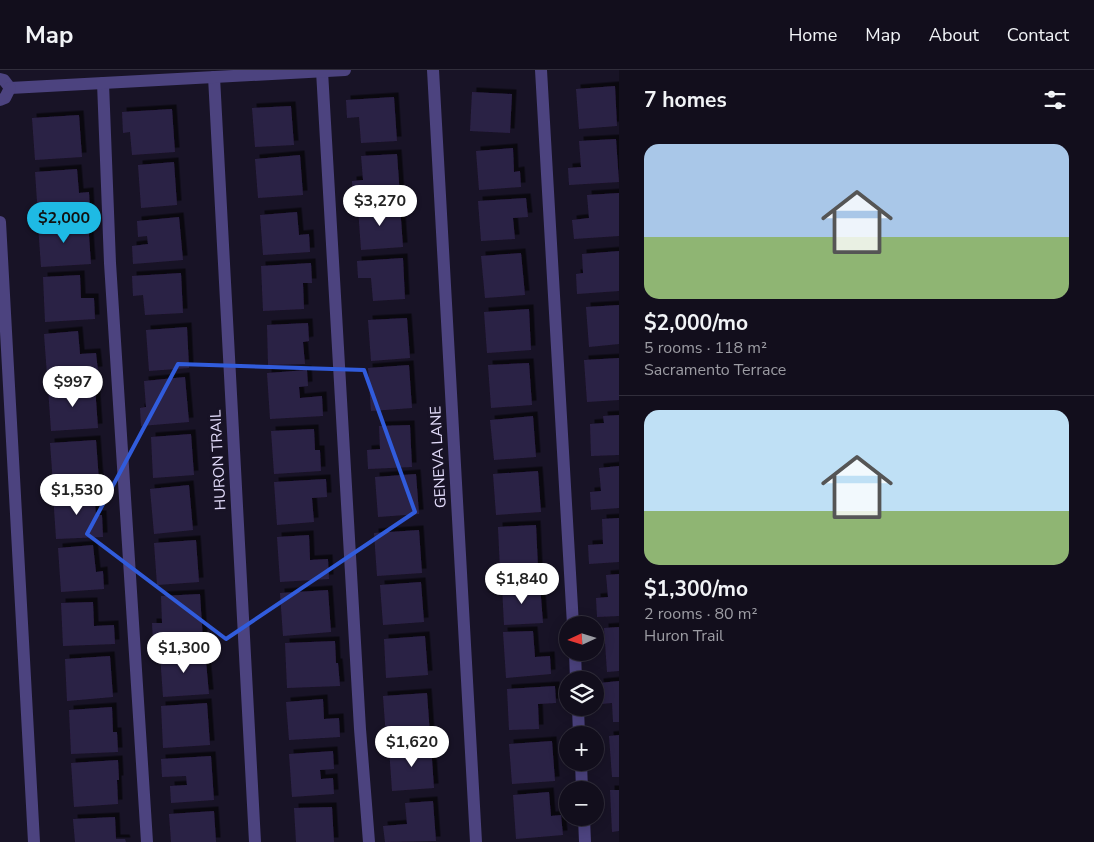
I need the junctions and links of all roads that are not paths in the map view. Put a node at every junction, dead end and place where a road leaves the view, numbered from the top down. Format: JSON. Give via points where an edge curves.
{"nodes":[{"id":1,"x":345,"y":70,"type":"edge"},
{"id":2,"x":432,"y":70,"type":"edge"},
{"id":3,"x":541,"y":70,"type":"edge"},
{"id":4,"x":322,"y":71,"type":"junction"},
{"id":5,"x":214,"y":77,"type":"junction"},
{"id":6,"x":0,"y":79,"type":"edge"},
{"id":7,"x":107,"y":79,"type":"edge"},
{"id":8,"x":10,"y":88,"type":"junction"},
{"id":9,"x":0,"y":100,"type":"edge"},
{"id":10,"x":0,"y":222,"type":"edge"},
{"id":11,"x":572,"y":616,"type":"edge"},
{"id":12,"x":584,"y":826,"type":"edge"},
{"id":13,"x":34,"y":842,"type":"edge"},
{"id":14,"x":147,"y":842,"type":"edge"},
{"id":15,"x":255,"y":842,"type":"edge"},
{"id":16,"x":369,"y":842,"type":"edge"},
{"id":17,"x":476,"y":842,"type":"edge"},
{"id":18,"x":585,"y":842,"type":"edge"}],
"edges":[{"from":1,"to":4,"type":"street"},
{"from":2,"to":17,"type":"street","name":"GENEVA LANE"},
{"from":3,"to":11,"type":"street"},
{"from":4,"to":5,"type":"street"},
{"from":4,"to":16,"type":"street"},
{"from":5,"to":7,"type":"street"},
{"from":5,"to":15,"type":"street","name":"HURON TRAIL"},
{"from":6,"to":8,"type":"street"},
{"from":7,"to":8,"type":"street"},
{"from":7,"to":14,"type":"street","via":[[110,263]]},
{"from":8,"to":9,"type":"street","via":[[5,98]]},
{"from":10,"to":13,"type":"street"},
{"from":12,"to":18,"type":"street"}]}
